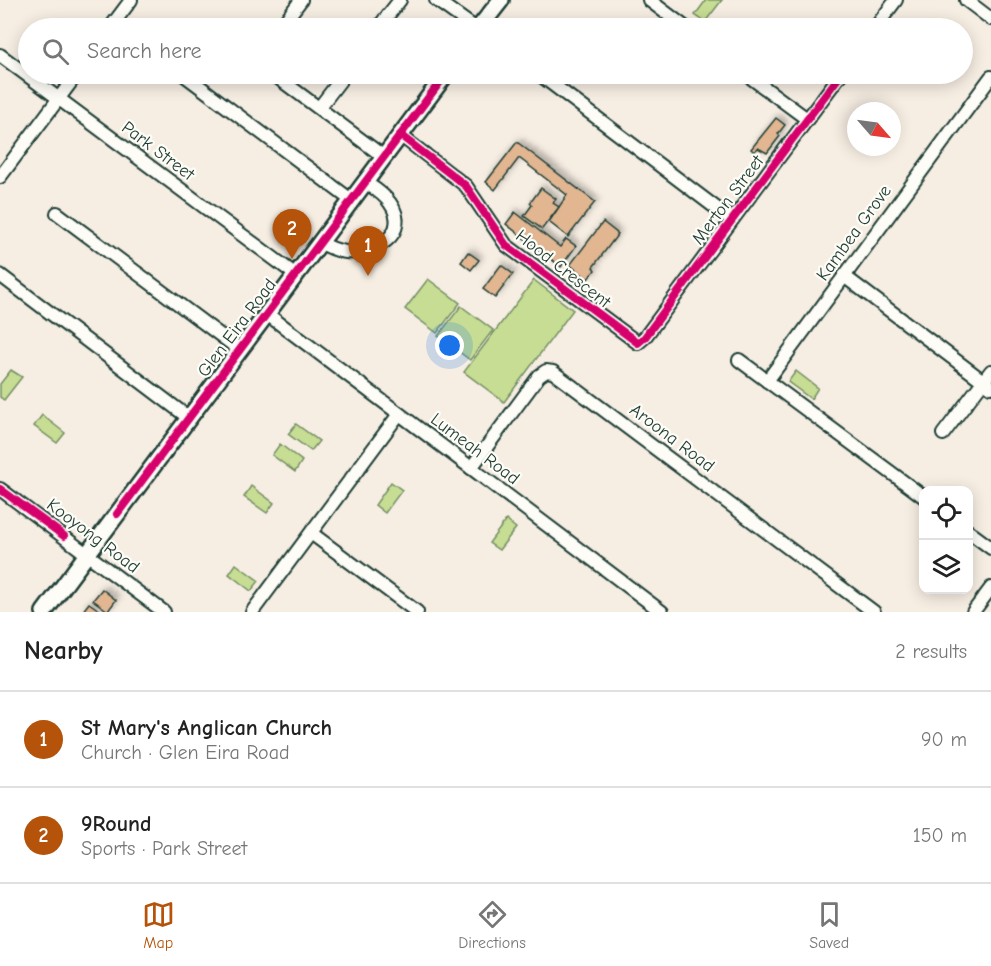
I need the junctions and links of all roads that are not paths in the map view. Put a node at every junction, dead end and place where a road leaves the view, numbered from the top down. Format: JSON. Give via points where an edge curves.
{"nodes":[{"id":1,"x":131,"y":0,"type":"edge"},
{"id":2,"x":301,"y":0,"type":"edge"},
{"id":3,"x":399,"y":0,"type":"edge"},
{"id":4,"x":436,"y":0,"type":"edge"},
{"id":5,"x":501,"y":0,"type":"edge"},
{"id":6,"x":649,"y":0,"type":"edge"},
{"id":7,"x":896,"y":0,"type":"edge"},
{"id":8,"x":970,"y":1,"type":"edge"},
{"id":9,"x":118,"y":18,"type":"edge"},
{"id":10,"x":288,"y":18,"type":"edge"},
{"id":11,"x":386,"y":18,"type":"edge"},
{"id":12,"x":462,"y":18,"type":"edge"},
{"id":13,"x":486,"y":18,"type":"edge"},
{"id":14,"x":673,"y":18,"type":"edge"},
{"id":15,"x":882,"y":18,"type":"edge"},
{"id":16,"x":991,"y":19,"type":"edge"},
{"id":17,"x":0,"y":55,"type":"edge"},
{"id":18,"x":18,"y":68,"type":"edge"},
{"id":19,"x":991,"y":77,"type":"edge"},
{"id":20,"x":39,"y":84,"type":"edge"},
{"id":21,"x":69,"y":84,"type":"edge"},
{"id":22,"x":196,"y":84,"type":"edge"},
{"id":23,"x":287,"y":84,"type":"edge"},
{"id":24,"x":337,"y":84,"type":"edge"},
{"id":25,"x":438,"y":84,"type":"edge"},
{"id":26,"x":552,"y":84,"type":"edge"},
{"id":27,"x":760,"y":84,"type":"edge"},
{"id":28,"x":833,"y":84,"type":"edge"},
{"id":29,"x":58,"y":98,"type":"junction"},
{"id":30,"x":319,"y":108,"type":"junction"},
{"id":31,"x":807,"y":119,"type":"junction"},
{"id":32,"x":400,"y":135,"type":"junction"},
{"id":33,"x":384,"y":157,"type":"junction"},
{"id":34,"x":0,"y":177,"type":"edge"},
{"id":35,"x":365,"y":182,"type":"junction"},
{"id":36,"x":351,"y":200,"type":"junction"},
{"id":37,"x":57,"y":213,"type":"dead end"},
{"id":38,"x":732,"y":220,"type":"junction"},
{"id":39,"x":320,"y":242,"type":"junction"},
{"id":40,"x":0,"y":275,"type":"edge"},
{"id":41,"x":296,"y":275,"type":"junction"},
{"id":42,"x":844,"y":276,"type":"junction"},
{"id":43,"x":267,"y":314,"type":"junction"},
{"id":44,"x":639,"y":343,"type":"joint"},
{"id":45,"x":240,"y":350,"type":"junction"},
{"id":46,"x":739,"y":360,"type":"dead end"},
{"id":47,"x":988,"y":379,"type":"edge"},
{"id":48,"x":767,"y":381,"type":"junction"},
{"id":49,"x":399,"y":414,"type":"junction"},
{"id":50,"x":189,"y":418,"type":"junction"},
{"id":51,"x":943,"y":434,"type":"dead end"},
{"id":52,"x":471,"y":468,"type":"junction"},
{"id":53,"x":0,"y":489,"type":"edge"},
{"id":54,"x":919,"y":493,"type":"edge"},
{"id":55,"x":311,"y":533,"type":"junction"},
{"id":56,"x":973,"y":534,"type":"edge"},
{"id":57,"x":991,"y":548,"type":"edge"},
{"id":58,"x":87,"y":554,"type":"junction"},
{"id":59,"x":991,"y":588,"type":"edge"},
{"id":60,"x":44,"y":612,"type":"edge"},
{"id":61,"x":164,"y":612,"type":"edge"},
{"id":62,"x":252,"y":612,"type":"edge"},
{"id":63,"x":417,"y":612,"type":"edge"},
{"id":64,"x":662,"y":612,"type":"edge"},
{"id":65,"x":874,"y":612,"type":"edge"},
{"id":66,"x":973,"y":612,"type":"edge"}],
"edges":[{"from":1,"to":9,"type":"street"},
{"from":2,"to":10,"type":"street"},
{"from":3,"to":11,"type":"street"},
{"from":4,"to":12,"type":"street"},
{"from":5,"to":13,"type":"main road"},
{"from":6,"to":14,"type":"street"},
{"from":7,"to":15,"type":"street"},
{"from":8,"to":16,"type":"street"},
{"from":17,"to":18,"type":"street","name":"Park Street"},
{"from":19,"to":42,"type":"street","name":"Kambea Grove"},
{"from":20,"to":29,"type":"street","name":"Park Street"},
{"from":21,"to":29,"type":"street"},
{"from":22,"to":36,"type":"street"},
{"from":23,"to":30,"type":"street"},
{"from":24,"to":30,"type":"street"},
{"from":25,"to":32,"type":"main road","name":"Glen Eira Road"},
{"from":26,"to":38,"type":"street"},
{"from":27,"to":31,"type":"street"},
{"from":28,"to":31,"type":"street","name":"Merton Street"},
{"from":29,"to":34,"type":"street"},
{"from":29,"to":41,"type":"street","name":"Park Street"},
{"from":30,"to":33,"type":"street"},
{"from":31,"to":38,"type":"street","name":"Merton Street"},
{"from":32,"to":33,"type":"main road","name":"Glen Eira Road"},
{"from":32,"to":44,"type":"street","name":"Hood Crescent","via":[[466,186],[506,245]]},
{"from":33,"to":35,"type":"main road","name":"Glen Eira Road"},
{"from":35,"to":36,"type":"main road","name":"Glen Eira Road"},
{"from":35,"to":39,"type":"street","via":[[393,209],[397,224],[389,239],[352,252]]},
{"from":36,"to":39,"type":"main road","name":"Glen Eira Road"},
{"from":37,"to":45,"type":"street"},
{"from":38,"to":44,"type":"street","name":"Merton Street"},
{"from":39,"to":41,"type":"main road","name":"Glen Eira Road"},
{"from":40,"to":50,"type":"street"},
{"from":41,"to":43,"type":"main road","name":"Glen Eira Road"},
{"from":42,"to":47,"type":"street"},
{"from":42,"to":48,"type":"street","name":"Kambea Grove"},
{"from":43,"to":45,"type":"main road","name":"Glen Eira Road"},
{"from":43,"to":49,"type":"street","name":"Lumeah Road"},
{"from":45,"to":50,"type":"main road","name":"Glen Eira Road"},
{"from":46,"to":48,"type":"street"},
{"from":47,"to":51,"type":"street"},
{"from":48,"to":54,"type":"street"},
{"from":49,"to":52,"type":"street","name":"Lumeah Road"},
{"from":49,"to":55,"type":"street"},
{"from":50,"to":58,"type":"main road","name":"Glen Eira Road"},
{"from":52,"to":64,"type":"street","name":"Lumeah Road"},
{"from":52,"to":65,"type":"street","name":"Aroona Road","via":[[539,376],[553,371]]},
{"from":53,"to":58,"type":"street","name":"Kooyong Road"},
{"from":55,"to":62,"type":"street"},
{"from":55,"to":63,"type":"street"},
{"from":56,"to":57,"type":"street"},
{"from":58,"to":60,"type":"main road","name":"Glen Eira Road"},
{"from":58,"to":61,"type":"street","name":"Kooyong Road"},
{"from":59,"to":66,"type":"street"}]}
